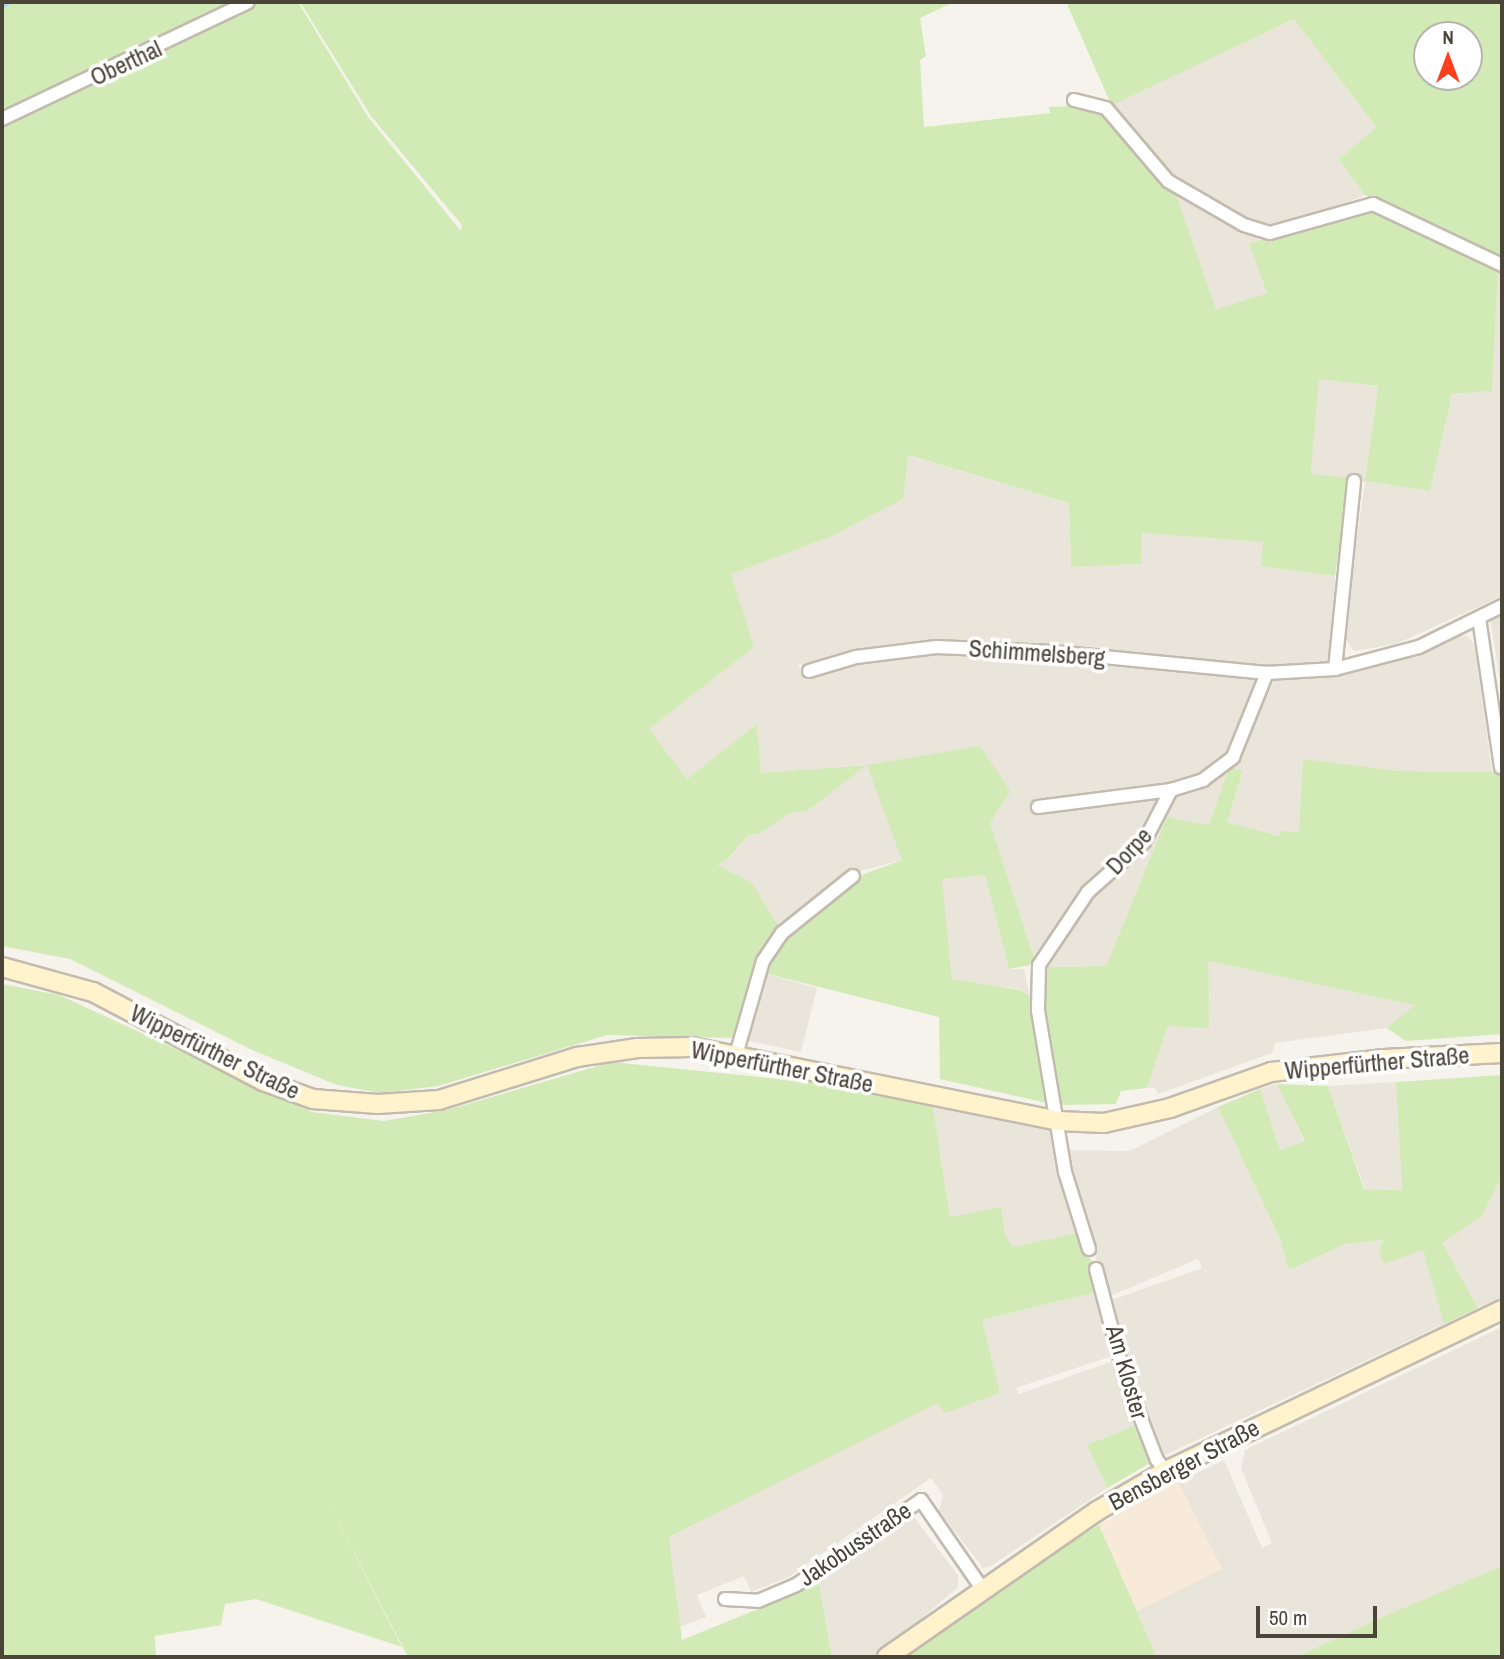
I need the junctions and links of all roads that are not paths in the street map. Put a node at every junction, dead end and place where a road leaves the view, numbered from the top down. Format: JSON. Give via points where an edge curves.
{"nodes":[{"id":1,"x":248,"y":2,"type":"edge"},
{"id":2,"x":1074,"y":100,"type":"dead end"},
{"id":3,"x":2,"y":119,"type":"edge"},
{"id":4,"x":1502,"y":265,"type":"edge"},
{"id":5,"x":1354,"y":481,"type":"dead end"},
{"id":6,"x":1502,"y":606,"type":"edge"},
{"id":7,"x":1479,"y":618,"type":"junction"},
{"id":8,"x":1335,"y":668,"type":"junction"},
{"id":9,"x":809,"y":671,"type":"dead end"},
{"id":10,"x":1267,"y":673,"type":"junction"},
{"id":11,"x":1501,"y":767,"type":"edge"},
{"id":12,"x":1171,"y":790,"type":"junction"},
{"id":13,"x":1038,"y":807,"type":"dead end"},
{"id":14,"x":853,"y":876,"type":"dead end"},
{"id":15,"x":2,"y":967,"type":"edge"},
{"id":16,"x":1502,"y":1054,"type":"edge"},
{"id":17,"x":736,"y":1055,"type":"junction"},
{"id":18,"x":1058,"y":1121,"type":"junction"},
{"id":19,"x":1089,"y":1249,"type":"dead end"},
{"id":20,"x":1096,"y":1269,"type":"dead end"},
{"id":21,"x":1502,"y":1310,"type":"edge"},
{"id":22,"x":1166,"y":1471,"type":"junction"},
{"id":23,"x":983,"y":1590,"type":"junction"},
{"id":24,"x":725,"y":1599,"type":"dead end"},
{"id":25,"x":887,"y":1657,"type":"edge"}],
"edges":[{"from":1,"to":3,"type":"street","name":"Oberthal"},
{"from":2,"to":4,"type":"street","via":[[1106,108],[1168,181],[1244,225],[1270,233],[1373,204]]},
{"from":5,"to":8,"type":"street"},
{"from":6,"to":7,"type":"street"},
{"from":7,"to":8,"type":"street","via":[[1419,647]]},
{"from":7,"to":11,"type":"street"},
{"from":8,"to":10,"type":"street"},
{"from":9,"to":10,"type":"street","name":"Schimmelsberg","via":[[856,657],[936,647],[1053,652]]},
{"from":10,"to":12,"type":"street","via":[[1233,757],[1203,780]]},
{"from":12,"to":13,"type":"street"},
{"from":12,"to":18,"type":"street","name":"Dorpe","via":[[1144,842],[1088,892],[1039,965],[1037,999]]},
{"from":14,"to":17,"type":"street","via":[[782,933],[763,961]]},
{"from":15,"to":17,"type":"main road","name":"Wipperfürther Straße","via":[[93,992],[263,1081],[313,1099],[377,1104],[439,1100],[577,1057],[637,1048],[692,1047]]},
{"from":16,"to":18,"type":"main road","name":"Wipperfürther Straße","via":[[1308,1066],[1271,1072],[1133,1118],[1104,1123]]},
{"from":17,"to":18,"type":"main road","name":"Wipperfürther Straße"},
{"from":18,"to":19,"type":"street","via":[[1065,1172]]},
{"from":20,"to":22,"type":"street","name":"Am Kloster","via":[[1132,1397],[1157,1460]]},
{"from":21,"to":22,"type":"main road","name":"Bensberger Straße"},
{"from":22,"to":23,"type":"main road","name":"Bensberger Straße","via":[[1097,1511]]},
{"from":23,"to":24,"type":"street","name":"Jakobusstraße","via":[[921,1500],[796,1585],[758,1601]]},
{"from":23,"to":25,"type":"main road","name":"Bensberger Straße"}]}
